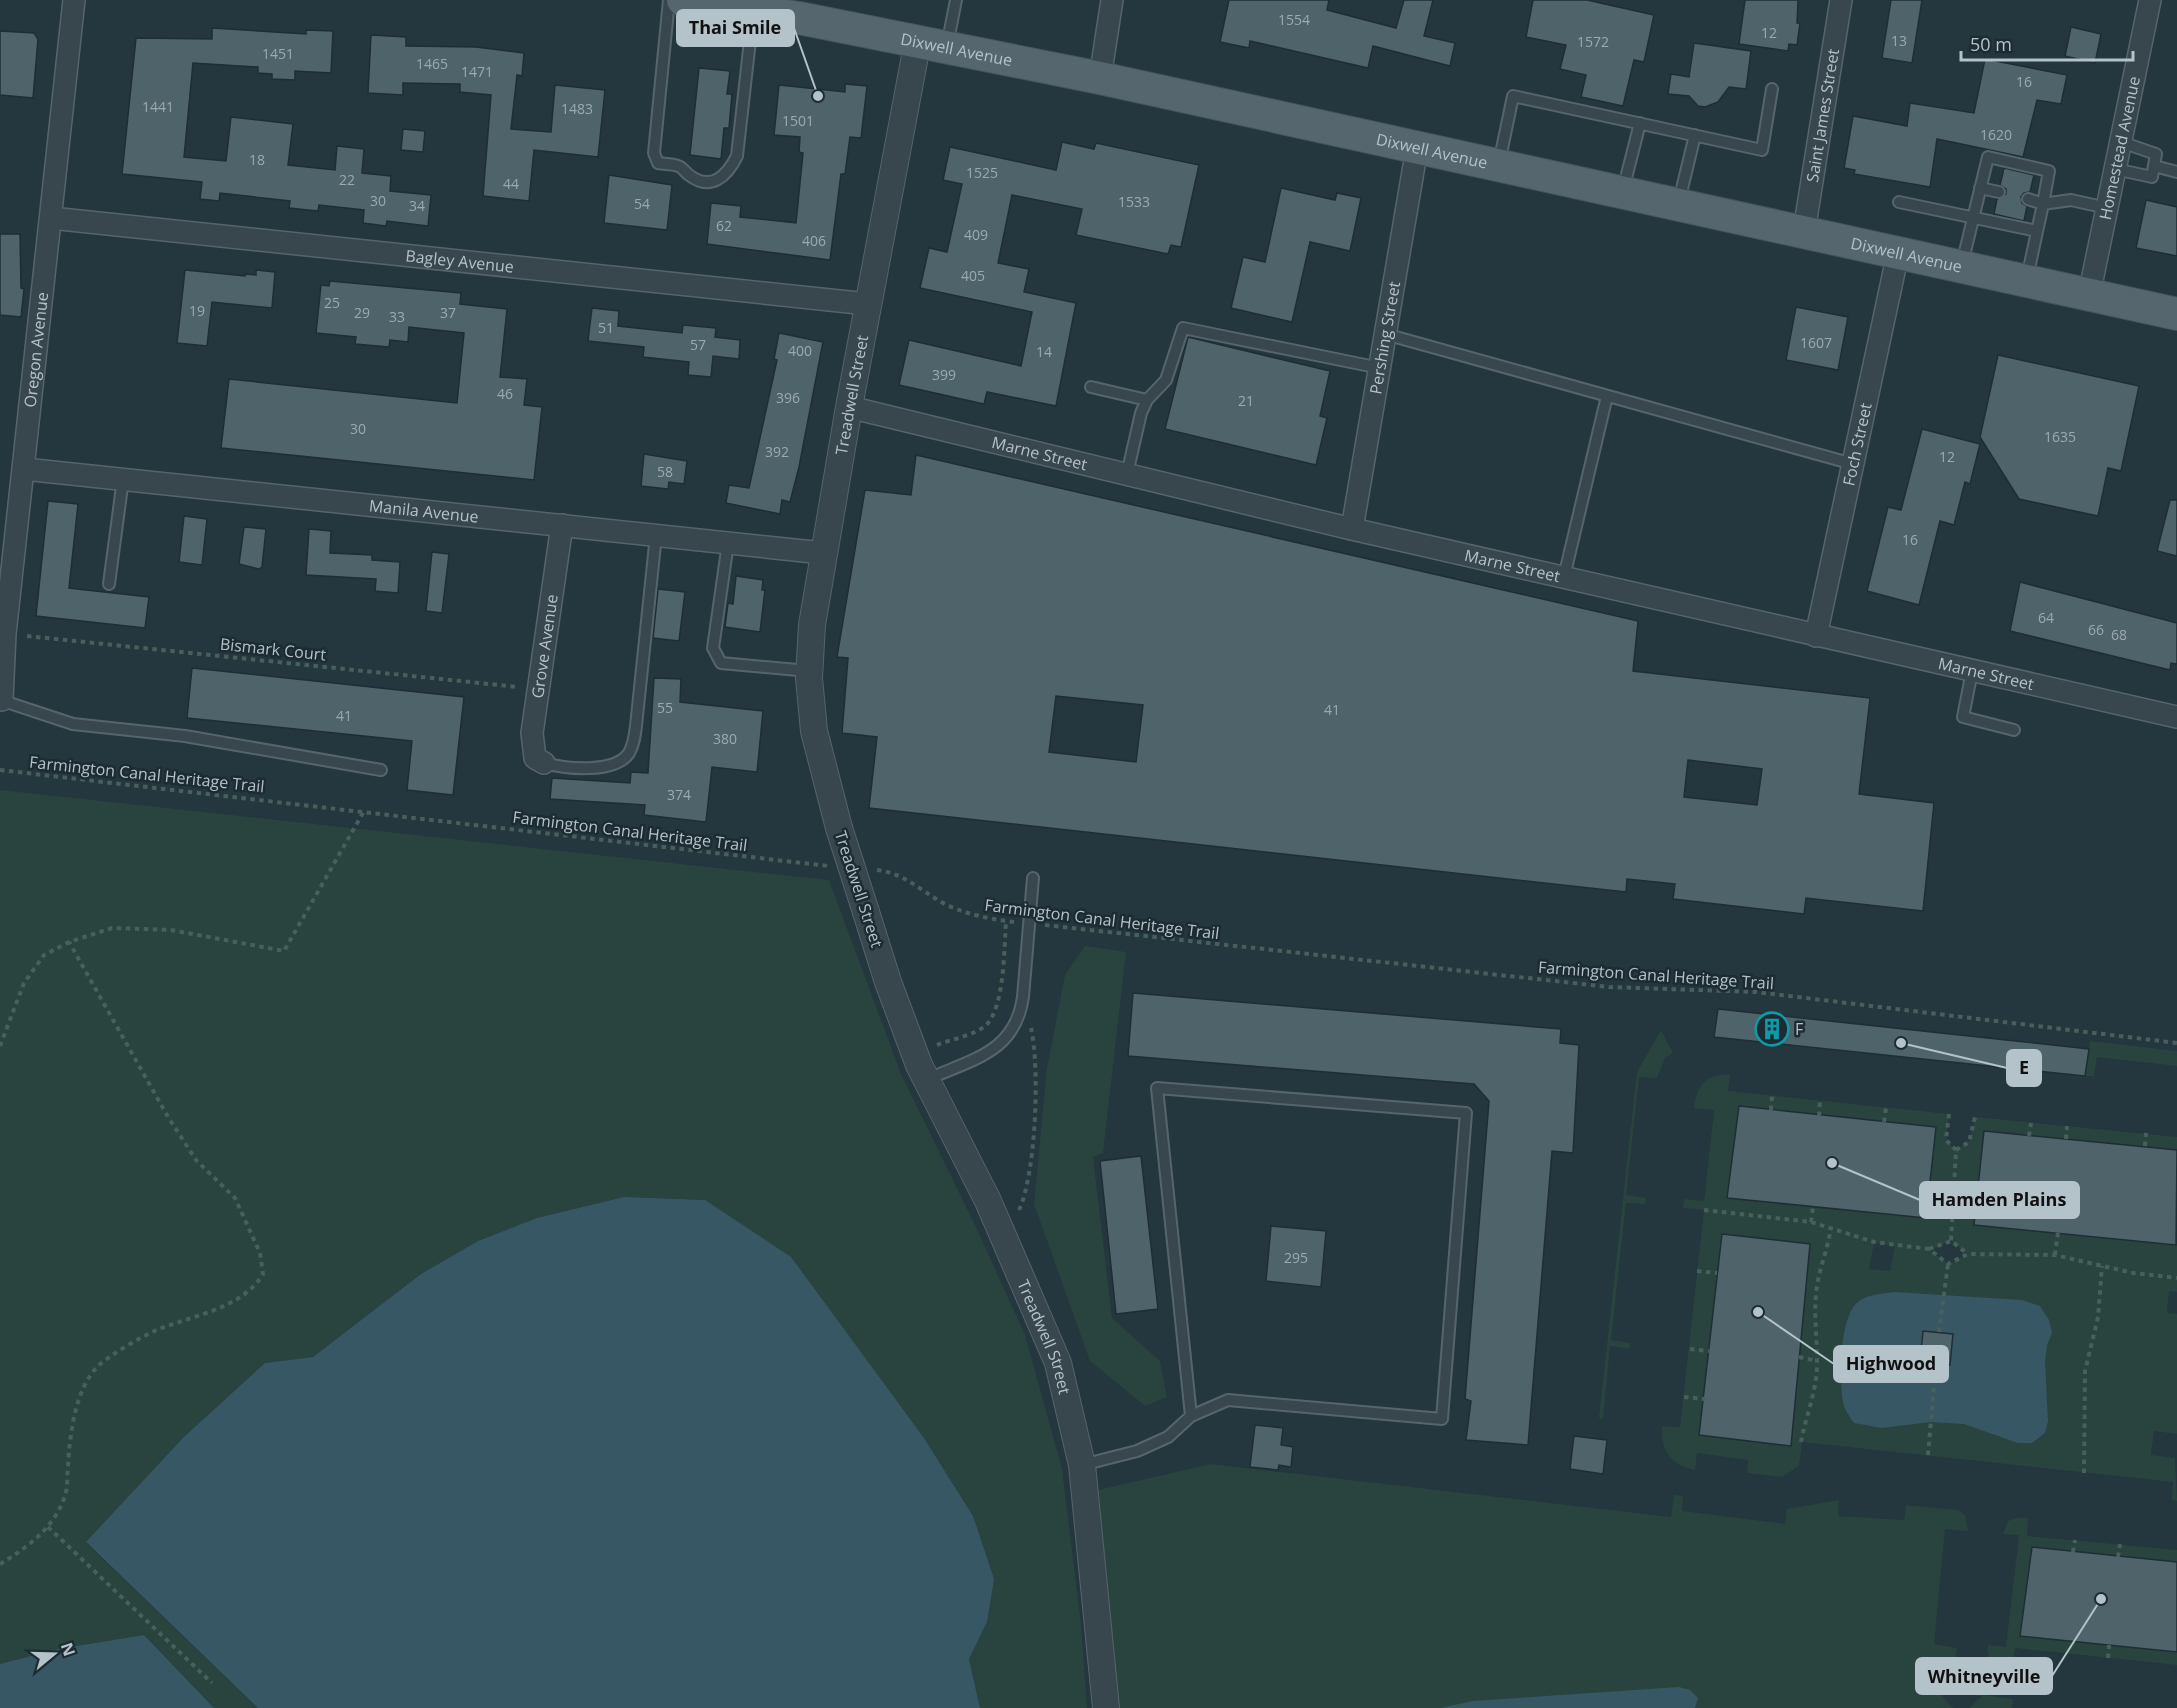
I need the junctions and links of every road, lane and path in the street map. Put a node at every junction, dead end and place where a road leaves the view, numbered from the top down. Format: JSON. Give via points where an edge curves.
{"nodes":[{"id":1,"x":74,"y":0,"type":"edge"},
{"id":2,"x":669,"y":0,"type":"edge"},
{"id":3,"x":683,"y":0,"type":"edge"},
{"id":4,"x":956,"y":0,"type":"edge"},
{"id":5,"x":1113,"y":0,"type":"edge"},
{"id":6,"x":1840,"y":0,"type":"edge"},
{"id":7,"x":2150,"y":0,"type":"edge"},
{"id":8,"x":800,"y":9,"type":"edge"},
{"id":9,"x":754,"y":11,"type":"junction"},
{"id":10,"x":932,"y":44,"type":"junction"},
{"id":11,"x":1100,"y":78,"type":"junction"},
{"id":12,"x":1772,"y":89,"type":"dead end"},
{"id":13,"x":1640,"y":123,"type":"junction"},
{"id":14,"x":1695,"y":135,"type":"junction"},
{"id":15,"x":2121,"y":142,"type":"junction"},
{"id":16,"x":1417,"y":148,"type":"junction"},
{"id":17,"x":1498,"y":166,"type":"junction"},
{"id":18,"x":2154,"y":166,"type":"junction"},
{"id":19,"x":2115,"y":169,"type":"junction"},
{"id":20,"x":2177,"y":172,"type":"edge"},
{"id":21,"x":1980,"y":188,"type":"junction"},
{"id":22,"x":1623,"y":192,"type":"junction"},
{"id":23,"x":1999,"y":192,"type":"dead end"},
{"id":24,"x":2028,"y":199,"type":"dead end"},
{"id":25,"x":1899,"y":202,"type":"dead end"},
{"id":26,"x":1678,"y":204,"type":"junction"},
{"id":27,"x":2043,"y":204,"type":"junction"},
{"id":28,"x":2107,"y":208,"type":"junction"},
{"id":29,"x":1973,"y":217,"type":"junction"},
{"id":30,"x":51,"y":218,"type":"junction"},
{"id":31,"x":1804,"y":231,"type":"junction"},
{"id":32,"x":2037,"y":231,"type":"junction"},
{"id":33,"x":1898,"y":253,"type":"junction"},
{"id":34,"x":1961,"y":267,"type":"junction"},
{"id":35,"x":2026,"y":281,"type":"junction"},
{"id":36,"x":2089,"y":295,"type":"junction"},
{"id":37,"x":868,"y":304,"type":"junction"},
{"id":38,"x":2177,"y":314,"type":"edge"},
{"id":39,"x":1385,"y":334,"type":"junction"},
{"id":40,"x":1380,"y":368,"type":"junction"},
{"id":41,"x":1091,"y":387,"type":"dead end"},
{"id":42,"x":1607,"y":396,"type":"junction"},
{"id":43,"x":1147,"y":400,"type":"junction"},
{"id":44,"x":849,"y":406,"type":"junction"},
{"id":45,"x":1853,"y":464,"type":"junction"},
{"id":46,"x":24,"y":469,"type":"junction"},
{"id":47,"x":1127,"y":474,"type":"junction"},
{"id":48,"x":123,"y":479,"type":"junction"},
{"id":49,"x":562,"y":525,"type":"junction"},
{"id":50,"x":1352,"y":529,"type":"junction"},
{"id":51,"x":656,"y":535,"type":"junction"},
{"id":52,"x":728,"y":543,"type":"junction"},
{"id":53,"x":823,"y":553,"type":"junction"},
{"id":54,"x":1564,"y":577,"type":"junction"},
{"id":55,"x":109,"y":584,"type":"dead end"},
{"id":56,"x":5,"y":634,"type":"junction"},
{"id":57,"x":1816,"y":636,"type":"junction"},
{"id":58,"x":809,"y":671,"type":"junction"},
{"id":59,"x":1972,"y":671,"type":"junction"},
{"id":60,"x":539,"y":689,"type":"junction"},
{"id":61,"x":1,"y":700,"type":"edge"},
{"id":62,"x":2177,"y":717,"type":"edge"},
{"id":63,"x":2014,"y":730,"type":"dead end"},
{"id":64,"x":544,"y":763,"type":"joint"},
{"id":65,"x":0,"y":770,"type":"edge"},
{"id":66,"x":381,"y":770,"type":"dead end"},
{"id":67,"x":364,"y":811,"type":"junction"},
{"id":68,"x":834,"y":867,"type":"dead end"},
{"id":69,"x":867,"y":869,"type":"dead end"},
{"id":70,"x":1033,"y":878,"type":"dead end"},
{"id":71,"x":1006,"y":921,"type":"junction"},
{"id":72,"x":1029,"y":924,"type":"junction"},
{"id":73,"x":69,"y":942,"type":"junction"},
{"id":74,"x":1023,"y":997,"type":"junction"},
{"id":75,"x":2177,"y":1042,"type":"edge"},
{"id":76,"x":0,"y":1046,"type":"edge"},
{"id":77,"x":936,"y":1076,"type":"junction"},
{"id":78,"x":1772,"y":1096,"type":"dead end"},
{"id":79,"x":1820,"y":1101,"type":"dead end"},
{"id":80,"x":1886,"y":1108,"type":"dead end"},
{"id":81,"x":1771,"y":1110,"type":"dead end"},
{"id":82,"x":1948,"y":1114,"type":"dead end"},
{"id":83,"x":1819,"y":1116,"type":"dead end"},
{"id":84,"x":1974,"y":1116,"type":"dead end"},
{"id":85,"x":1884,"y":1122,"type":"dead end"},
{"id":86,"x":2031,"y":1123,"type":"dead end"},
{"id":87,"x":2067,"y":1126,"type":"dead end"},
{"id":88,"x":2146,"y":1134,"type":"dead end"},
{"id":89,"x":2030,"y":1136,"type":"dead end"},
{"id":90,"x":2066,"y":1139,"type":"dead end"},
{"id":91,"x":2145,"y":1146,"type":"dead end"},
{"id":92,"x":1956,"y":1150,"type":"junction"},
{"id":93,"x":1813,"y":1207,"type":"dead end"},
{"id":94,"x":1704,"y":1210,"type":"dead end"},
{"id":95,"x":1018,"y":1211,"type":"dead end"},
{"id":96,"x":1811,"y":1222,"type":"junction"},
{"id":97,"x":1831,"y":1227,"type":"junction"},
{"id":98,"x":2058,"y":1232,"type":"dead end"},
{"id":99,"x":1951,"y":1240,"type":"junction"},
{"id":100,"x":1929,"y":1249,"type":"junction"},
{"id":101,"x":1968,"y":1254,"type":"junction"},
{"id":102,"x":2055,"y":1255,"type":"junction"},
{"id":103,"x":1948,"y":1264,"type":"junction"},
{"id":104,"x":2102,"y":1266,"type":"junction"},
{"id":105,"x":1697,"y":1271,"type":"dead end"},
{"id":106,"x":1717,"y":1273,"type":"dead end"},
{"id":107,"x":2177,"y":1278,"type":"edge"},
{"id":108,"x":1939,"y":1332,"type":"dead end"},
{"id":109,"x":1689,"y":1349,"type":"dead end"},
{"id":110,"x":1709,"y":1352,"type":"dead end"},
{"id":111,"x":1798,"y":1357,"type":"dead end"},
{"id":112,"x":1817,"y":1361,"type":"junction"},
{"id":113,"x":1936,"y":1363,"type":"dead end"},
{"id":114,"x":1684,"y":1397,"type":"dead end"},
{"id":115,"x":1705,"y":1399,"type":"dead end"},
{"id":116,"x":1191,"y":1416,"type":"junction"},
{"id":117,"x":1801,"y":1442,"type":"dead end"},
{"id":118,"x":1928,"y":1455,"type":"dead end"},
{"id":119,"x":1082,"y":1465,"type":"junction"},
{"id":120,"x":2084,"y":1473,"type":"dead end"},
{"id":121,"x":48,"y":1527,"type":"junction"},
{"id":122,"x":2075,"y":1540,"type":"dead end"},
{"id":123,"x":2120,"y":1544,"type":"dead end"},
{"id":124,"x":2073,"y":1552,"type":"dead end"},
{"id":125,"x":2118,"y":1557,"type":"dead end"},
{"id":126,"x":0,"y":1564,"type":"edge"},
{"id":127,"x":2109,"y":1645,"type":"dead end"},
{"id":128,"x":2108,"y":1658,"type":"dead end"},
{"id":129,"x":212,"y":1683,"type":"dead end"},
{"id":130,"x":1106,"y":1708,"type":"edge"}],
"edges":[{"from":1,"to":30,"type":"street","name":"Oregon Avenue"},
{"from":2,"to":9,"type":"lane","via":[[654,153],[658,164],[679,166],[699,181],[722,179],[737,156]]},
{"from":3,"to":9,"type":"main road","name":"Dixwell Avenue"},
{"from":4,"to":10,"type":"lane"},
{"from":5,"to":11,"type":"street"},
{"from":6,"to":31,"type":"street","name":"Saint James Street"},
{"from":7,"to":15,"type":"street","name":"Homestead Avenue"},
{"from":8,"to":9,"type":"main road","name":"Dixwell Avenue"},
{"from":8,"to":10,"type":"main road","name":"Dixwell Avenue"},
{"from":10,"to":11,"type":"main road","name":"Dixwell Avenue"},
{"from":10,"to":37,"type":"street","name":"Treadwell Street"},
{"from":11,"to":16,"type":"main road","name":"Dixwell Avenue"},
{"from":12,"to":14,"type":"lane","via":[[1762,150]]},
{"from":13,"to":14,"type":"lane"},
{"from":13,"to":17,"type":"lane","via":[[1513,96]]},
{"from":13,"to":22,"type":"lane"},
{"from":14,"to":26,"type":"lane"},
{"from":15,"to":18,"type":"lane","via":[[2156,154]]},
{"from":15,"to":19,"type":"street","name":"Homestead Avenue"},
{"from":16,"to":17,"type":"main road","name":"Dixwell Avenue"},
{"from":16,"to":39,"type":"street","name":"Pershing Street"},
{"from":17,"to":22,"type":"main road","name":"Dixwell Avenue"},
{"from":18,"to":19,"type":"lane","via":[[2152,177]]},
{"from":18,"to":20,"type":"lane"},
{"from":19,"to":28,"type":"street","name":"Homestead Avenue"},
{"from":21,"to":23,"type":"lane"},
{"from":21,"to":27,"type":"lane","via":[[1988,157],[2049,171]]},
{"from":21,"to":29,"type":"lane"},
{"from":22,"to":26,"type":"main road","name":"Dixwell Avenue"},
{"from":24,"to":27,"type":"lane"},
{"from":25,"to":29,"type":"lane"},
{"from":26,"to":31,"type":"main road","name":"Dixwell Avenue"},
{"from":27,"to":28,"type":"lane","via":[[2071,200]]},
{"from":27,"to":32,"type":"lane"},
{"from":28,"to":36,"type":"street","name":"Homestead Avenue"},
{"from":29,"to":32,"type":"lane"},
{"from":29,"to":34,"type":"lane"},
{"from":30,"to":37,"type":"street","name":"Bagley Avenue"},
{"from":30,"to":46,"type":"street","name":"Oregon Avenue"},
{"from":31,"to":33,"type":"main road","name":"Dixwell Avenue"},
{"from":32,"to":35,"type":"lane"},
{"from":33,"to":34,"type":"main road","name":"Dixwell Avenue"},
{"from":33,"to":45,"type":"street","name":"Foch Street"},
{"from":34,"to":35,"type":"main road","name":"Dixwell Avenue"},
{"from":35,"to":36,"type":"main road","name":"Dixwell Avenue"},
{"from":36,"to":38,"type":"main road","name":"Dixwell Avenue"},
{"from":37,"to":44,"type":"street","name":"Treadwell Street"},
{"from":39,"to":40,"type":"street","name":"Pershing Street"},
{"from":39,"to":42,"type":"lane"},
{"from":40,"to":43,"type":"lane","via":[[1183,328],[1166,380]]},
{"from":40,"to":50,"type":"street","name":"Pershing Street"},
{"from":41,"to":43,"type":"lane"},
{"from":42,"to":45,"type":"lane"},
{"from":42,"to":54,"type":"lane"},
{"from":43,"to":47,"type":"lane","via":[[1140,413]]},
{"from":44,"to":47,"type":"street","name":"Marne Street"},
{"from":44,"to":53,"type":"street","name":"Treadwell Street"},
{"from":45,"to":57,"type":"street","name":"Foch Street"},
{"from":46,"to":48,"type":"street","name":"Manila Avenue"},
{"from":46,"to":56,"type":"street","name":"Oregon Avenue"},
{"from":47,"to":50,"type":"street","name":"Marne Street"},
{"from":48,"to":49,"type":"street","name":"Manila Avenue"},
{"from":48,"to":55,"type":"lane"},
{"from":49,"to":51,"type":"street","name":"Manila Avenue"},
{"from":49,"to":60,"type":"street","name":"Grove Avenue"},
{"from":50,"to":54,"type":"street","name":"Marne Street"},
{"from":51,"to":52,"type":"street","name":"Manila Avenue"},
{"from":51,"to":64,"type":"lane","via":[[634,742],[628,754],[608,765],[581,769]]},
{"from":52,"to":53,"type":"street","name":"Manila Avenue"},
{"from":52,"to":58,"type":"lane","via":[[713,648],[721,663]]},
{"from":53,"to":58,"type":"street","name":"Treadwell Street"},
{"from":54,"to":57,"type":"street","name":"Marne Street"},
{"from":56,"to":60,"type":"path","name":"Bismark Court"},
{"from":56,"to":61,"type":"street","name":"Oregon Avenue"},
{"from":57,"to":59,"type":"street","name":"Marne Street"},
{"from":58,"to":77,"type":"street","name":"Treadwell Street","bridge":true,"via":[[814,731],[839,828],[903,1026]]},
{"from":59,"to":62,"type":"street","name":"Marne Street"},
{"from":59,"to":63,"type":"lane","via":[[1963,717]]},
{"from":60,"to":64,"type":"street","name":"Grove Avenue","via":[[533,751],[535,758]]},
{"from":61,"to":66,"type":"lane","via":[[73,724],[185,736]]},
{"from":65,"to":67,"type":"path","name":"Farmington Canal Heritage Trail"},
{"from":67,"to":68,"type":"path","name":"Farmington Canal Heritage Trail"},
{"from":67,"to":73,"type":"path","via":[[284,951],[171,930],[112,928]]},
{"from":69,"to":71,"type":"path","name":"Farmington Canal Heritage Trail","via":[[910,880],[945,904],[974,916]]},
{"from":70,"to":72,"type":"lane"},
{"from":71,"to":72,"type":"path","name":"Farmington Canal Heritage Trail"},
{"from":71,"to":77,"type":"path","via":[[998,1004],[993,1017],[974,1032],[936,1045]]},
{"from":72,"to":74,"type":"lane"},
{"from":72,"to":75,"type":"path","name":"Farmington Canal Heritage Trail","via":[[1609,987],[1756,992]]},
{"from":73,"to":76,"type":"path","via":[[44,956],[24,983]]},
{"from":73,"to":121,"type":"path","via":[[168,1117],[196,1160],[235,1198],[260,1253],[263,1274],[254,1289],[238,1300],[154,1331],[98,1366],[83,1390],[70,1437],[65,1496]]},
{"from":74,"to":77,"type":"lane","via":[[1014,1030],[1002,1044]]},
{"from":74,"to":95,"type":"path","via":[[1033,1038],[1035,1083],[1028,1181]]},
{"from":77,"to":119,"type":"street","name":"Treadwell Street","via":[[1058,1363]]},
{"from":78,"to":81,"type":"path"},
{"from":79,"to":83,"type":"path"},
{"from":80,"to":85,"type":"path"},
{"from":82,"to":92,"type":"path","via":[[1946,1140]]},
{"from":84,"to":92,"type":"path","via":[[1969,1142]]},
{"from":86,"to":89,"type":"path"},
{"from":87,"to":90,"type":"path"},
{"from":88,"to":91,"type":"path"},
{"from":92,"to":99,"type":"path"},
{"from":93,"to":96,"type":"path"},
{"from":94,"to":96,"type":"path"},
{"from":96,"to":97,"type":"path"},
{"from":97,"to":100,"type":"path","via":[[1874,1242]]},
{"from":97,"to":112,"type":"path","via":[[1828,1252],[1817,1284]]},
{"from":98,"to":102,"type":"path"},
{"from":99,"to":100,"type":"path"},
{"from":99,"to":101,"type":"path"},
{"from":100,"to":103,"type":"path"},
{"from":101,"to":102,"type":"path"},
{"from":101,"to":103,"type":"path"},
{"from":102,"to":104,"type":"path"},
{"from":103,"to":108,"type":"path"},
{"from":104,"to":107,"type":"path"},
{"from":104,"to":120,"type":"path","via":[[2098,1317],[2085,1371]]},
{"from":105,"to":106,"type":"path"},
{"from":109,"to":110,"type":"path"},
{"from":111,"to":112,"type":"path"},
{"from":112,"to":117,"type":"path"},
{"from":113,"to":118,"type":"path"},
{"from":114,"to":115,"type":"path"},
{"from":116,"to":116,"type":"lane","via":[[1228,1400],[1442,1419],[1466,1113],[1158,1088]]},
{"from":116,"to":119,"type":"lane","via":[[1168,1437],[1137,1451]]},
{"from":119,"to":130,"type":"street","name":"Treadwell Street"},
{"from":121,"to":126,"type":"path","via":[[24,1550]]},
{"from":121,"to":129,"type":"path"},
{"from":122,"to":124,"type":"path"},
{"from":123,"to":125,"type":"path"},
{"from":127,"to":128,"type":"path"}]}
